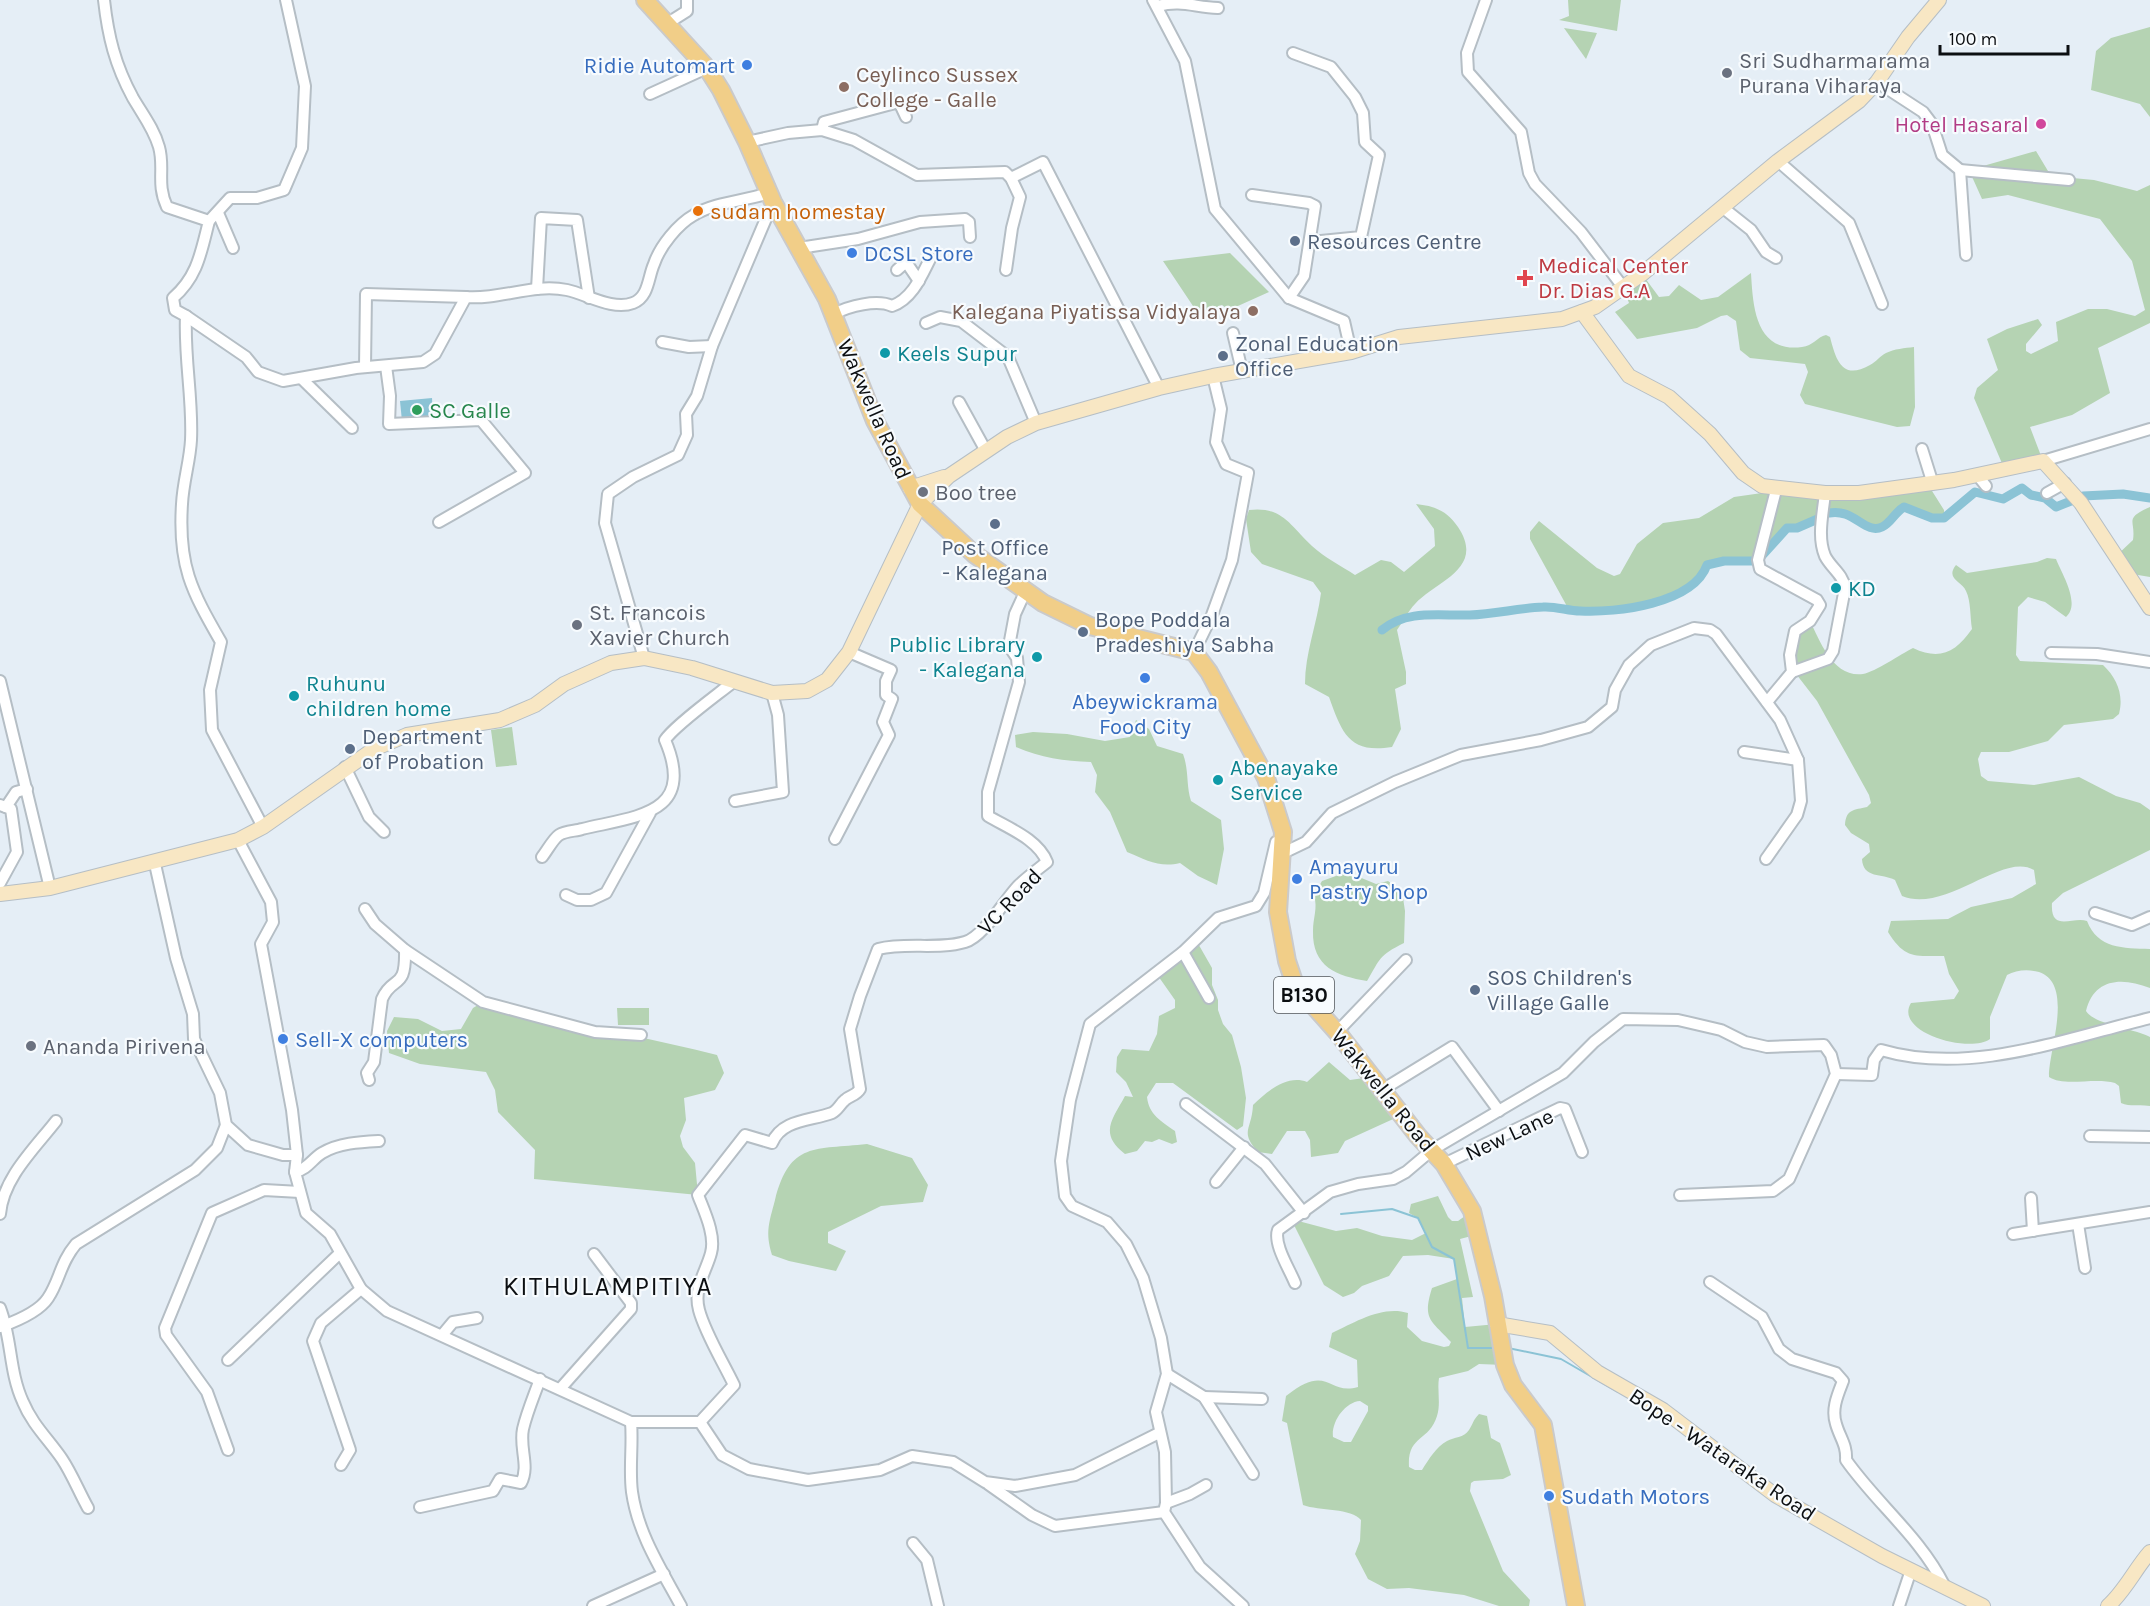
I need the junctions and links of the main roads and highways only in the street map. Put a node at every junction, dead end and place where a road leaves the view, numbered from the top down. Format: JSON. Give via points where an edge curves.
{"nodes":[{"id":1,"x":645,"y":0,"type":"edge"},
{"id":2,"x":1939,"y":0,"type":"edge"},
{"id":3,"x":1582,"y":312,"type":"junction"},
{"id":4,"x":949,"y":476,"type":"junction"},
{"id":5,"x":910,"y":488,"type":"junction"},
{"id":6,"x":920,"y":504,"type":"junction"},
{"id":7,"x":2150,"y":608,"type":"edge"},
{"id":8,"x":0,"y":894,"type":"edge"},
{"id":9,"x":1497,"y":1324,"type":"junction"},
{"id":10,"x":2150,"y":1552,"type":"edge"},
{"id":11,"x":1576,"y":1606,"type":"edge"},
{"id":12,"x":1983,"y":1606,"type":"edge"},
{"id":13,"x":2108,"y":1606,"type":"edge"}],
"edges":[{"from":1,"to":5,"type":"main road","name":"Wakwella Road","via":[[707,68],[834,314],[876,421]]},
{"from":2,"to":3,"type":"main road","via":[[1858,101],[1623,287]]},
{"from":3,"to":4,"type":"main road","via":[[1562,319],[1399,337],[1351,352],[1159,388],[1036,423]]},
{"from":3,"to":7,"type":"main road","via":[[1629,376],[1669,397],[1710,434],[1743,473],[1762,486],[1859,493],[1932,482],[1982,481],[2043,461],[2081,503]]},
{"from":4,"to":5,"type":"main road"},
{"from":4,"to":6,"type":"main road"},
{"from":5,"to":6,"type":"main road","name":"Wakwella Road"},
{"from":6,"to":8,"type":"main road","via":[[849,652],[827,680],[807,691],[772,693],[693,668],[644,658],[610,663],[500,720],[407,735],[374,749],[263,827],[238,840],[50,888]]},
{"from":6,"to":9,"type":"main road","name":"Wakwella Road","number":"B130","via":[[974,554],[1043,603],[1090,626],[1194,652],[1209,672],[1266,778],[1283,832],[1278,912],[1295,985],[1444,1164],[1472,1211]]},
{"from":9,"to":11,"type":"main road","name":"Wakwella Road","number":"B130","via":[[1513,1385],[1543,1425]]},
{"from":9,"to":12,"type":"main road","name":"Bope - Wataraka Road","via":[[1550,1333],[1597,1372],[1663,1410],[1775,1495],[1865,1547]]},
{"from":10,"to":13,"type":"main road"}]}
